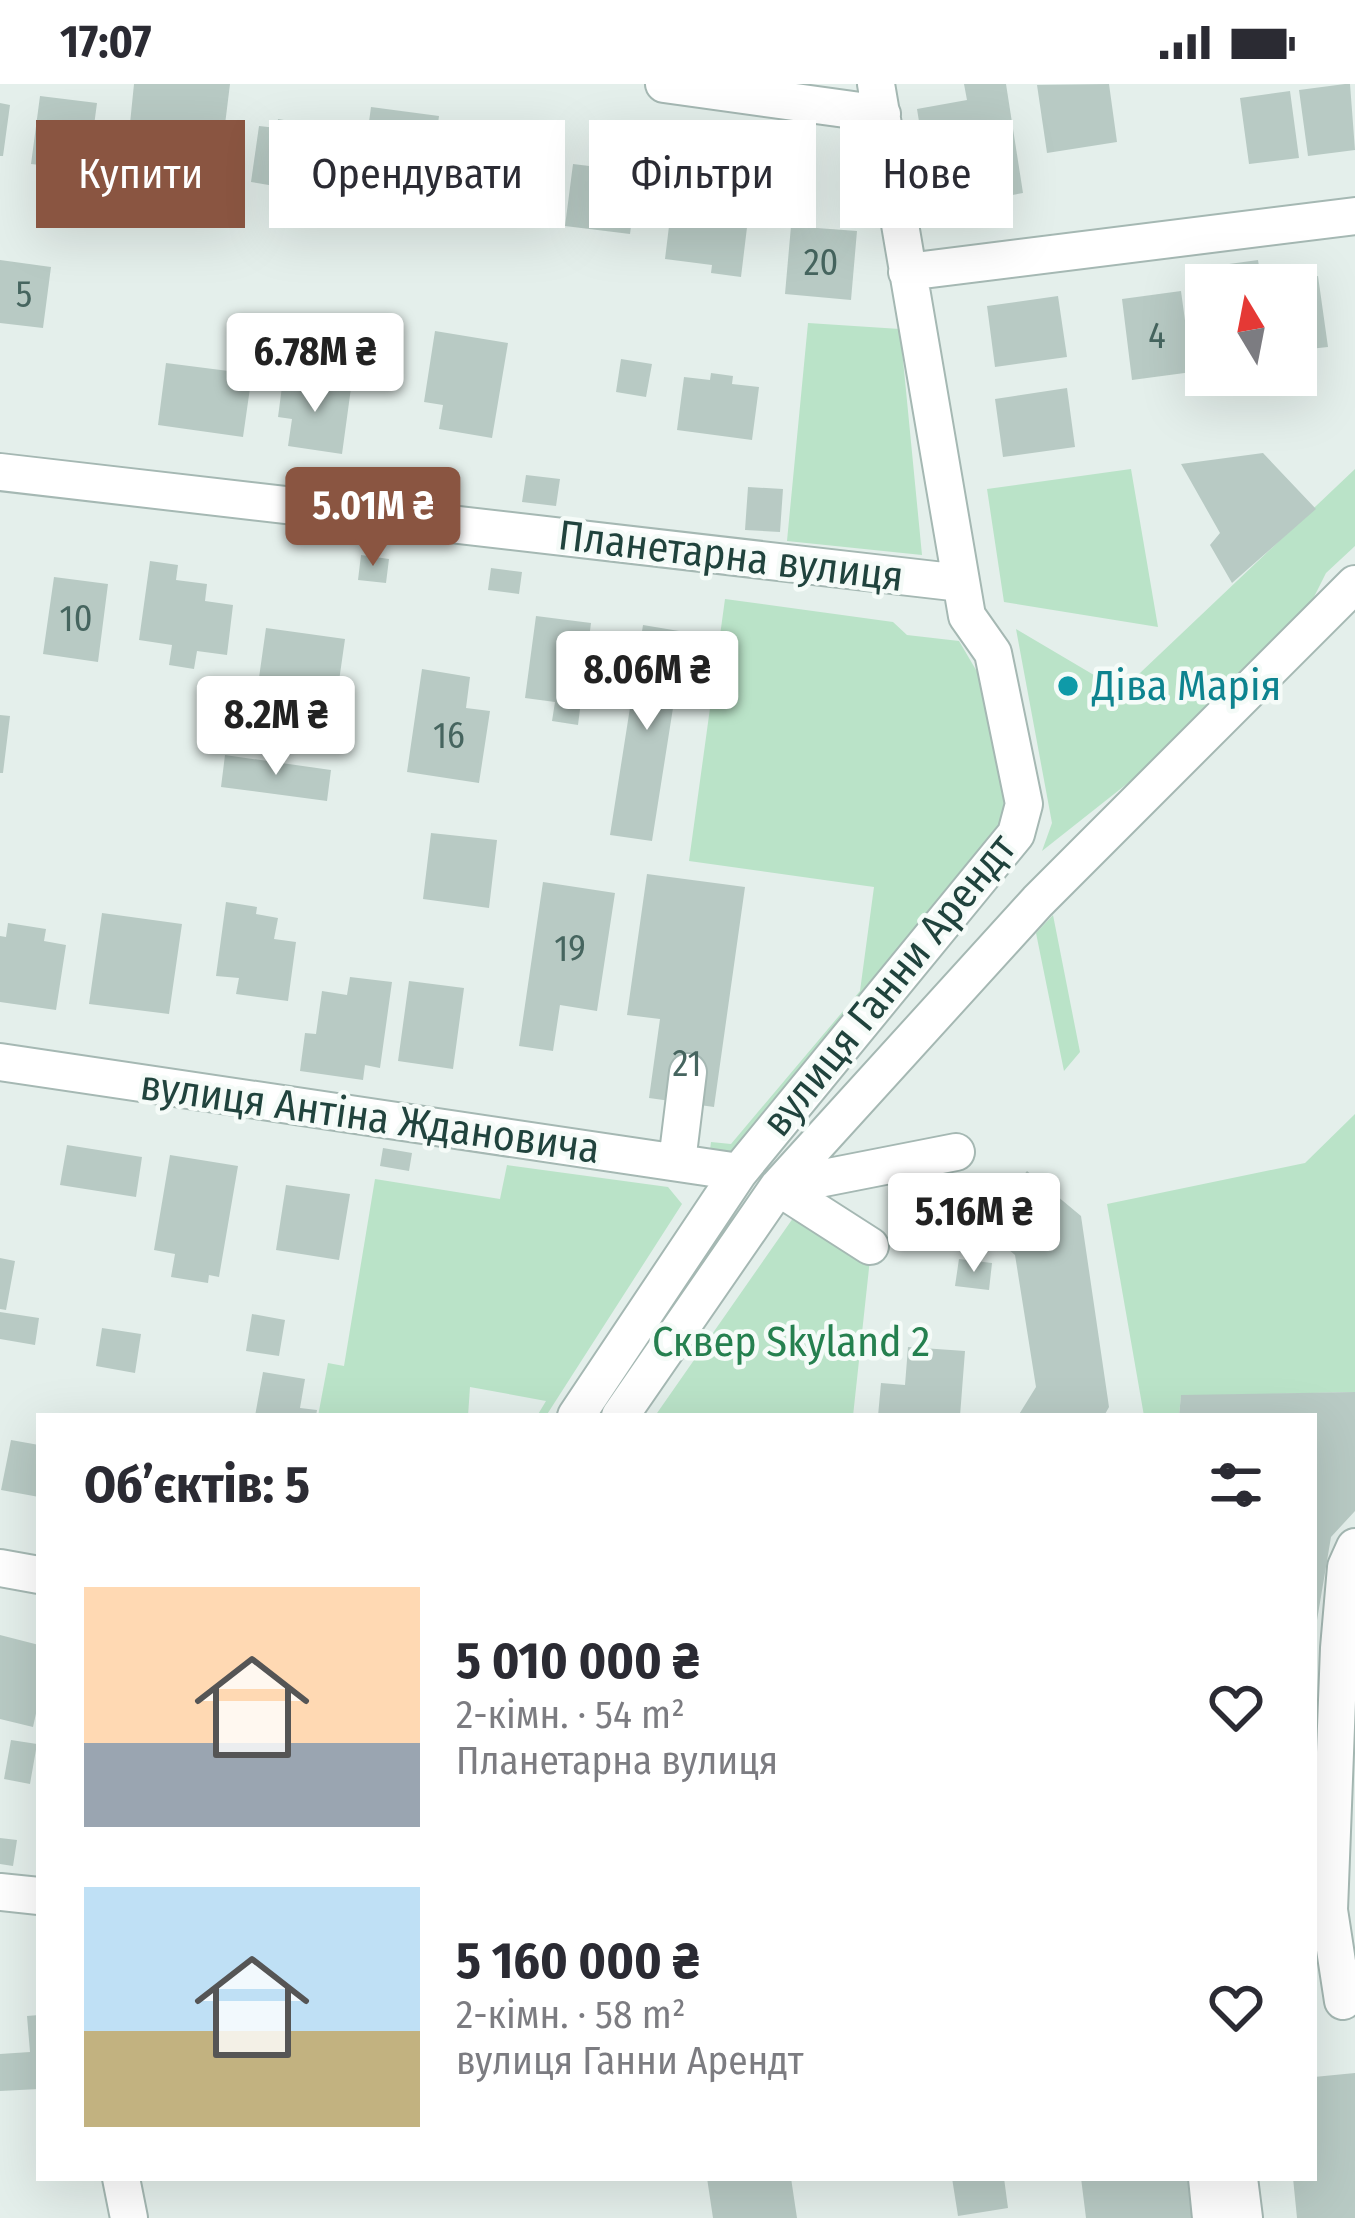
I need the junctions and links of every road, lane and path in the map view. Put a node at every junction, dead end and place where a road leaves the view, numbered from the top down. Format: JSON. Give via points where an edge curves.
{"nodes":[{"id":1,"x":664,"y":84,"type":"edge"},
{"id":2,"x":879,"y":99,"type":"edge"},
{"id":3,"x":1355,"y":215,"type":"edge"},
{"id":4,"x":907,"y":272,"type":"junction"},
{"id":5,"x":0,"y":472,"type":"edge"},
{"id":6,"x":961,"y":583,"type":"junction"},
{"id":7,"x":1355,"y":584,"type":"edge"},
{"id":8,"x":0,"y":1062,"type":"edge"},
{"id":9,"x":688,"y":1072,"type":"dead end"},
{"id":10,"x":956,"y":1152,"type":"dead end"},
{"id":11,"x":676,"y":1162,"type":"junction"},
{"id":12,"x":740,"y":1172,"type":"junction"},
{"id":13,"x":778,"y":1187,"type":"junction"},
{"id":14,"x":870,"y":1246,"type":"dead end"},
{"id":15,"x":578,"y":1413,"type":"edge"},
{"id":16,"x":622,"y":1413,"type":"edge"},
{"id":17,"x":1355,"y":1547,"type":"edge"},
{"id":18,"x":0,"y":1568,"type":"edge"},
{"id":19,"x":36,"y":1574,"type":"edge"},
{"id":20,"x":0,"y":1892,"type":"edge"},
{"id":21,"x":36,"y":1896,"type":"edge"},
{"id":22,"x":1337,"y":2001,"type":"edge"},
{"id":23,"x":122,"y":2181,"type":"edge"},
{"id":24,"x":1221,"y":2187,"type":"edge"},
{"id":25,"x":128,"y":2218,"type":"edge"},
{"id":26,"x":1244,"y":2218,"type":"edge"}],
"edges":[{"from":1,"to":2,"type":"street"},
{"from":2,"to":4,"type":"street","name":"вулиця Ганни Арендт"},
{"from":3,"to":4,"type":"street"},
{"from":4,"to":6,"type":"street","name":"вулиця Ганни Арендт"},
{"from":5,"to":6,"type":"street","name":"Планетарна вулиця"},
{"from":6,"to":12,"type":"street","name":"вулиця Ганни Арендт","via":[[967,616],[993,653],[1024,804],[1016,835]]},
{"from":7,"to":13,"type":"street","via":[[1038,901]]},
{"from":8,"to":11,"type":"street","name":"вулиця Антіна Ждановича"},
{"from":9,"to":11,"type":"street"},
{"from":10,"to":13,"type":"street"},
{"from":11,"to":12,"type":"street","name":"вулиця Антіна Ждановича"},
{"from":12,"to":15,"type":"street","name":"вулиця Ганни Арендт"},
{"from":13,"to":14,"type":"street"},
{"from":13,"to":16,"type":"street"},
{"from":17,"to":22,"type":"street","via":[[1339,1648],[1329,1910]]},
{"from":18,"to":19,"type":"street"},
{"from":20,"to":21,"type":"street"},
{"from":23,"to":25,"type":"street"},
{"from":24,"to":26,"type":"street"}]}
